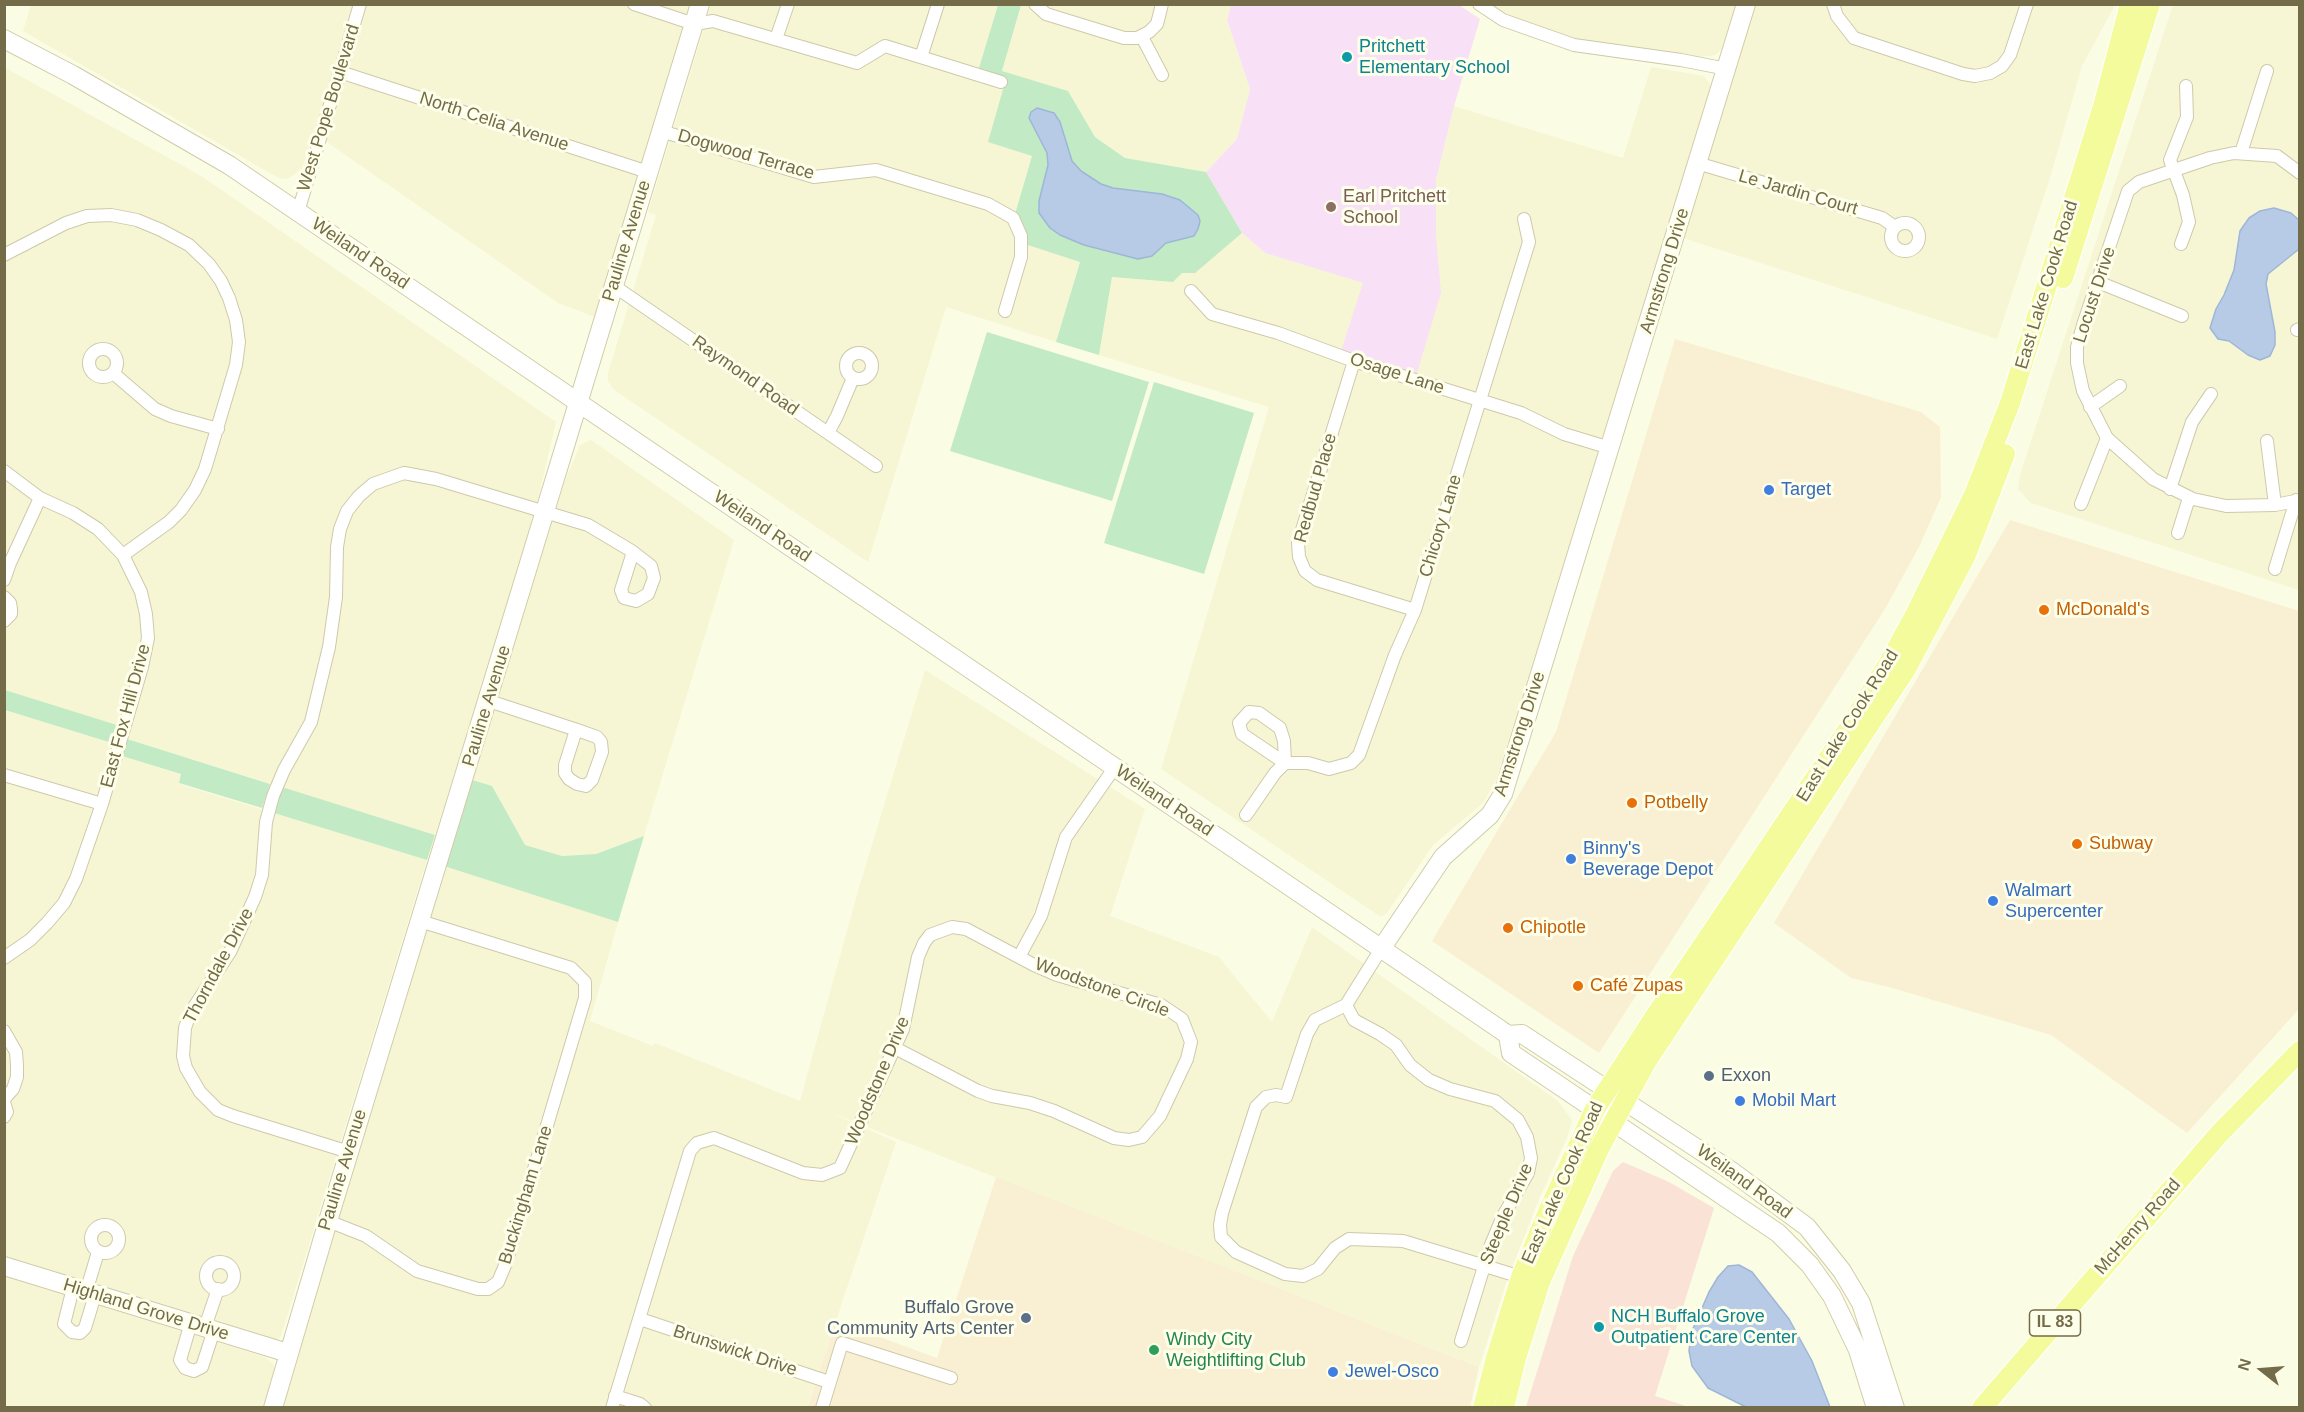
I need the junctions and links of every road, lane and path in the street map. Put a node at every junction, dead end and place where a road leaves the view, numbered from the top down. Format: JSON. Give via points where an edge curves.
{"nodes":[{"id":1,"x":360,"y":4,"type":"edge"},
{"id":2,"x":634,"y":4,"type":"edge"},
{"id":3,"x":700,"y":4,"type":"edge"},
{"id":4,"x":788,"y":4,"type":"edge"},
{"id":5,"x":938,"y":4,"type":"edge"},
{"id":6,"x":1035,"y":4,"type":"edge"},
{"id":7,"x":1162,"y":4,"type":"edge"},
{"id":8,"x":1479,"y":4,"type":"edge"},
{"id":9,"x":1746,"y":4,"type":"edge"},
{"id":10,"x":1833,"y":4,"type":"edge"},
{"id":11,"x":2028,"y":4,"type":"edge"},
{"id":12,"x":2130,"y":4,"type":"edge"},
{"id":13,"x":2150,"y":4,"type":"edge"},
{"id":14,"x":694,"y":24,"type":"junction"},
{"id":15,"x":1142,"y":37,"type":"junction"},
{"id":16,"x":4,"y":39,"type":"edge"},
{"id":17,"x":777,"y":39,"type":"junction"},
{"id":18,"x":921,"y":57,"type":"junction"},
{"id":19,"x":1726,"y":69,"type":"junction"},
{"id":20,"x":2267,"y":71,"type":"dead end"},
{"id":21,"x":340,"y":72,"type":"junction"},
{"id":22,"x":1162,"y":75,"type":"dead end"},
{"id":23,"x":1001,"y":82,"type":"dead end"},
{"id":24,"x":2186,"y":86,"type":"dead end"},
{"id":25,"x":661,"y":131,"type":"junction"},
{"id":26,"x":2238,"y":153,"type":"junction"},
{"id":27,"x":1698,"y":163,"type":"junction"},
{"id":28,"x":2174,"y":171,"type":"junction"},
{"id":29,"x":648,"y":172,"type":"junction"},
{"id":30,"x":2300,"y":172,"type":"edge"},
{"id":31,"x":298,"y":212,"type":"junction"},
{"id":32,"x":1524,"y":219,"type":"dead end"},
{"id":33,"x":1895,"y":227,"type":"dead end"},
{"id":34,"x":2181,"y":244,"type":"dead end"},
{"id":35,"x":4,"y":255,"type":"edge"},
{"id":36,"x":2098,"y":282,"type":"junction"},
{"id":37,"x":614,"y":286,"type":"junction"},
{"id":38,"x":1191,"y":291,"type":"dead end"},
{"id":39,"x":1005,"y":311,"type":"dead end"},
{"id":40,"x":2182,"y":316,"type":"dead end"},
{"id":41,"x":1354,"y":361,"type":"junction"},
{"id":42,"x":113,"y":373,"type":"dead end"},
{"id":43,"x":853,"y":378,"type":"dead end"},
{"id":44,"x":2120,"y":386,"type":"dead end"},
{"id":45,"x":2211,"y":394,"type":"dead end"},
{"id":46,"x":1480,"y":400,"type":"junction"},
{"id":47,"x":577,"y":403,"type":"junction"},
{"id":48,"x":2090,"y":407,"type":"junction"},
{"id":49,"x":218,"y":429,"type":"junction"},
{"id":50,"x":828,"y":433,"type":"junction"},
{"id":51,"x":2107,"y":438,"type":"junction"},
{"id":52,"x":2267,"y":441,"type":"dead end"},
{"id":53,"x":1610,"y":448,"type":"junction"},
{"id":54,"x":876,"y":466,"type":"dead end"},
{"id":55,"x":4,"y":471,"type":"edge"},
{"id":56,"x":2170,"y":489,"type":"junction"},
{"id":57,"x":40,"y":498,"type":"junction"},
{"id":58,"x":2189,"y":498,"type":"junction"},
{"id":59,"x":2298,"y":500,"type":"edge"},
{"id":60,"x":2081,"y":504,"type":"dead end"},
{"id":61,"x":2275,"y":505,"type":"junction"},
{"id":62,"x":546,"y":513,"type":"junction"},
{"id":63,"x":2178,"y":533,"type":"dead end"},
{"id":64,"x":633,"y":552,"type":"dead end"},
{"id":65,"x":123,"y":555,"type":"junction"},
{"id":66,"x":2276,"y":569,"type":"dead end"},
{"id":67,"x":4,"y":580,"type":"edge"},
{"id":68,"x":4,"y":597,"type":"edge"},
{"id":69,"x":1415,"y":610,"type":"junction"},
{"id":70,"x":4,"y":621,"type":"edge"},
{"id":71,"x":489,"y":701,"type":"junction"},
{"id":72,"x":576,"y":730,"type":"dead end"},
{"id":73,"x":1285,"y":763,"type":"junction"},
{"id":74,"x":1115,"y":767,"type":"junction"},
{"id":75,"x":4,"y":775,"type":"edge"},
{"id":76,"x":102,"y":804,"type":"junction"},
{"id":77,"x":1246,"y":815,"type":"dead end"},
{"id":78,"x":420,"y":921,"type":"junction"},
{"id":79,"x":1381,"y":949,"type":"junction"},
{"id":80,"x":1019,"y":957,"type":"junction"},
{"id":81,"x":4,"y":958,"type":"edge"},
{"id":82,"x":1346,"y":1005,"type":"junction"},
{"id":83,"x":4,"y":1031,"type":"edge"},
{"id":84,"x":1508,"y":1035,"type":"junction"},
{"id":85,"x":895,"y":1048,"type":"junction"},
{"id":86,"x":2300,"y":1051,"type":"edge"},
{"id":87,"x":1607,"y":1088,"type":"junction"},
{"id":88,"x":1625,"y":1100,"type":"junction"},
{"id":89,"x":4,"y":1101,"type":"edge"},
{"id":90,"x":1595,"y":1109,"type":"junction"},
{"id":91,"x":4,"y":1118,"type":"edge"},
{"id":92,"x":1614,"y":1122,"type":"junction"},
{"id":93,"x":349,"y":1152,"type":"junction"},
{"id":94,"x":328,"y":1221,"type":"junction"},
{"id":95,"x":98,"y":1252,"type":"dead end"},
{"id":96,"x":1485,"y":1264,"type":"junction"},
{"id":97,"x":4,"y":1266,"type":"edge"},
{"id":98,"x":1521,"y":1277,"type":"junction"},
{"id":99,"x":218,"y":1289,"type":"dead end"},
{"id":100,"x":84,"y":1292,"type":"junction"},
{"id":101,"x":640,"y":1319,"type":"junction"},
{"id":102,"x":204,"y":1326,"type":"junction"},
{"id":103,"x":1461,"y":1341,"type":"dead end"},
{"id":104,"x":288,"y":1353,"type":"junction"},
{"id":105,"x":951,"y":1378,"type":"dead end"},
{"id":106,"x":829,"y":1382,"type":"junction"},
{"id":107,"x":614,"y":1402,"type":"edge"},
{"id":108,"x":273,"y":1407,"type":"edge"},
{"id":109,"x":645,"y":1407,"type":"edge"},
{"id":110,"x":822,"y":1407,"type":"edge"},
{"id":111,"x":1484,"y":1407,"type":"edge"},
{"id":112,"x":1504,"y":1407,"type":"edge"},
{"id":113,"x":1876,"y":1407,"type":"edge"},
{"id":114,"x":1895,"y":1407,"type":"edge"},
{"id":115,"x":1982,"y":1407,"type":"edge"}],
"edges":[{"from":1,"to":21,"type":"street","name":"West Pope Boulevard"},
{"from":2,"to":14,"type":"street"},
{"from":3,"to":14,"type":"main road","name":"Pauline Avenue"},
{"from":4,"to":17,"type":"street"},
{"from":5,"to":18,"type":"street"},
{"from":6,"to":15,"type":"street","via":[[1046,15],[1124,38]]},
{"from":7,"to":15,"type":"street","via":[[1156,24]]},
{"from":8,"to":19,"type":"street","via":[[1503,20],[1574,45]]},
{"from":9,"to":19,"type":"main road","name":"Armstrong Drive"},
{"from":10,"to":11,"type":"street","via":[[1854,38],[1975,76],[2002,66],[2010,55]]},
{"from":12,"to":87,"type":"main road","name":"East Lake Cook Road","via":[[2104,103],[2010,403],[1982,476],[1924,598],[1847,731]]},
{"from":13,"to":88,"type":"main road","name":"East Lake Cook Road","via":[[2035,367],[1966,555],[1906,669],[1646,1062]]},
{"from":14,"to":17,"type":"street","via":[[713,21]]},
{"from":14,"to":25,"type":"main road","name":"Pauline Avenue"},
{"from":15,"to":22,"type":"street"},
{"from":16,"to":31,"type":"main road","name":"Weiland Road","via":[[220,160]]},
{"from":17,"to":18,"type":"street","via":[[857,63],[885,46]]},
{"from":18,"to":23,"type":"street"},
{"from":19,"to":27,"type":"main road","name":"Armstrong Drive"},
{"from":20,"to":26,"type":"street"},
{"from":21,"to":29,"type":"street","name":"North Celia Avenue"},
{"from":21,"to":31,"type":"street","name":"West Pope Boulevard"},
{"from":24,"to":28,"type":"street","via":[[2187,117],[2170,160]]},
{"from":25,"to":29,"type":"main road","name":"Pauline Avenue"},
{"from":25,"to":39,"type":"street","name":"Dogwood Terrace","via":[[814,177],[876,170],[988,204],[1013,218],[1021,236],[1021,257]]},
{"from":26,"to":28,"type":"street","name":"Locust Drive"},
{"from":26,"to":30,"type":"street","via":[[2277,156]]},
{"from":27,"to":33,"type":"street","name":"Le Jardin Court","via":[[1882,218]]},
{"from":27,"to":53,"type":"main road","name":"Armstrong Drive"},
{"from":28,"to":34,"type":"street","via":[[2189,222]]},
{"from":28,"to":36,"type":"street","name":"Locust Drive","via":[[2139,182],[2128,191]]},
{"from":29,"to":37,"type":"main road","name":"Pauline Avenue"},
{"from":31,"to":47,"type":"main road","name":"Weiland Road"},
{"from":32,"to":46,"type":"street","name":"Chicory Lane","via":[[1529,242]]},
{"from":35,"to":49,"type":"street","via":[[66,223],[99,215],[137,220],[189,245],[221,281],[236,320],[237,365]]},
{"from":36,"to":40,"type":"street"},
{"from":36,"to":48,"type":"street","name":"Locust Drive","via":[[2077,347],[2083,392]]},
{"from":37,"to":47,"type":"main road","name":"Pauline Avenue"},
{"from":37,"to":50,"type":"street","name":"Raymond Road"},
{"from":38,"to":41,"type":"street","name":"Osage Lane","via":[[1212,314]]},
{"from":41,"to":46,"type":"street","name":"Osage Lane"},
{"from":41,"to":69,"type":"street","name":"Redbud Place","via":[[1298,543],[1299,557],[1305,571],[1317,580]]},
{"from":42,"to":49,"type":"street","via":[[154,409]]},
{"from":43,"to":50,"type":"street"},
{"from":44,"to":48,"type":"street"},
{"from":45,"to":56,"type":"street","via":[[2192,422]]},
{"from":46,"to":53,"type":"street","name":"Osage Lane"},
{"from":46,"to":69,"type":"street","name":"Chicory Lane"},
{"from":47,"to":62,"type":"main road","name":"Pauline Avenue"},
{"from":47,"to":74,"type":"main road","name":"Weiland Road"},
{"from":48,"to":51,"type":"street","name":"Locust Drive"},
{"from":49,"to":65,"type":"street","via":[[205,469],[181,510]]},
{"from":50,"to":54,"type":"street","name":"Raymond Road"},
{"from":51,"to":56,"type":"street","name":"Locust Drive"},
{"from":51,"to":60,"type":"street"},
{"from":52,"to":61,"type":"street"},
{"from":53,"to":79,"type":"main road","name":"Armstrong Drive","via":[[1503,794],[1490,815],[1443,857]]},
{"from":55,"to":57,"type":"street","name":"East Fox Hill Drive"},
{"from":56,"to":58,"type":"street","name":"Locust Drive"},
{"from":57,"to":65,"type":"street","name":"East Fox Hill Drive","via":[[98,529]]},
{"from":57,"to":67,"type":"street"},
{"from":58,"to":61,"type":"street","name":"Locust Drive","via":[[2226,506]]},
{"from":58,"to":63,"type":"street"},
{"from":59,"to":61,"type":"street","name":"Locust Drive"},
{"from":59,"to":66,"type":"street"},
{"from":62,"to":64,"type":"street","name":"Thorndale Drive","via":[[588,525]]},
{"from":62,"to":71,"type":"main road","name":"Pauline Avenue"},
{"from":62,"to":93,"type":"street","name":"Thorndale Drive","via":[[404,473],[373,484],[347,511],[337,547],[329,647],[311,722],[273,796],[266,822],[262,875],[255,897],[230,952],[190,1013],[185,1028],[186,1068],[200,1092],[218,1110]]},
{"from":65,"to":76,"type":"street","name":"East Fox Hill Drive","via":[[141,592],[148,638]]},
{"from":68,"to":70,"type":"street","via":[[11,609]]},
{"from":69,"to":73,"type":"street","name":"Chicory Lane","via":[[1359,755],[1351,763],[1329,769],[1308,763]]},
{"from":71,"to":72,"type":"street"},
{"from":71,"to":78,"type":"main road","name":"Pauline Avenue"},
{"from":73,"to":73,"type":"street","via":[[1280,728],[1259,713],[1245,714],[1239,723],[1242,734]]},
{"from":73,"to":77,"type":"street"},
{"from":74,"to":79,"type":"main road","name":"Weiland Road"},
{"from":74,"to":80,"type":"street","via":[[1066,837],[1041,916]]},
{"from":75,"to":76,"type":"street"},
{"from":76,"to":81,"type":"street","name":"East Fox Hill Drive","via":[[64,903],[30,940]]},
{"from":78,"to":93,"type":"main road","name":"Pauline Avenue"},
{"from":78,"to":94,"type":"street","name":"Buckingham Lane","via":[[571,968],[585,982],[585,998],[506,1263],[498,1282],[488,1289],[478,1289],[417,1271],[366,1236]]},
{"from":79,"to":82,"type":"street","name":"Armstrong Drive"},
{"from":79,"to":84,"type":"main road","name":"Weiland Road"},
{"from":80,"to":85,"type":"street","name":"Woodstone Drive","via":[[966,929],[952,927],[930,935],[918,957],[909,1005]]},
{"from":80,"to":85,"type":"street","name":"Woodstone Circle","via":[[1057,975],[1161,1005],[1182,1019],[1191,1042],[1187,1059],[1160,1116],[1142,1137],[1114,1138],[1054,1111],[992,1096]]},
{"from":82,"to":96,"type":"street","name":"Steeple Drive","via":[[1354,1020],[1396,1045],[1410,1065],[1429,1080],[1495,1101],[1518,1120],[1527,1137],[1531,1158],[1528,1173],[1503,1216]]},
{"from":82,"to":96,"type":"street","via":[[1316,1020],[1307,1034],[1286,1097],[1266,1097],[1256,1107],[1222,1213],[1221,1237],[1236,1252],[1285,1274],[1303,1276],[1318,1269],[1335,1248],[1349,1239],[1403,1240]]},
{"from":83,"to":89,"type":"street","via":[[16,1052],[17,1071],[13,1089]]},
{"from":84,"to":87,"type":"main road","name":"Weiland Road","via":[[1522,1034]]},
{"from":84,"to":90,"type":"main road","name":"Weiland Road","via":[[1511,1053]]},
{"from":85,"to":101,"type":"street","name":"Woodstone Drive","via":[[840,1168],[822,1175],[803,1173],[722,1140],[697,1143],[690,1151]]},
{"from":86,"to":115,"type":"main road","name":"McHenry Road","number":"IL 83","via":[[2219,1134]]},
{"from":87,"to":88,"type":"main road","name":"Weiland Road"},
{"from":87,"to":90,"type":"main road","name":"East Lake Cook Road"},
{"from":88,"to":92,"type":"main road","name":"East Lake Cook Road"},
{"from":88,"to":114,"type":"main road","name":"Weiland Road","via":[[1730,1170],[1807,1227],[1826,1248],[1861,1304]]},
{"from":89,"to":91,"type":"street"},
{"from":90,"to":92,"type":"main road","name":"Weiland Road"},
{"from":90,"to":98,"type":"main road","name":"East Lake Cook Road"},
{"from":92,"to":112,"type":"main road","name":"East Lake Cook Road","via":[[1540,1282]]},
{"from":92,"to":113,"type":"main road","name":"Weiland Road","via":[[1778,1233],[1810,1265],[1832,1296],[1858,1350]]},
{"from":93,"to":94,"type":"main road","name":"Pauline Avenue"},
{"from":94,"to":104,"type":"main road","name":"Pauline Avenue"},
{"from":95,"to":100,"type":"street"},
{"from":96,"to":98,"type":"street"},
{"from":96,"to":103,"type":"street","name":"Steeple Drive"},
{"from":97,"to":100,"type":"main road","name":"Highland Grove Drive"},
{"from":98,"to":111,"type":"main road","name":"East Lake Cook Road"},
{"from":99,"to":102,"type":"street"},
{"from":100,"to":102,"type":"main road","name":"Highland Grove Drive"},
{"from":101,"to":106,"type":"street","name":"Brunswick Drive"},
{"from":101,"to":107,"type":"street"},
{"from":102,"to":104,"type":"main road","name":"Highland Grove Drive"},
{"from":104,"to":108,"type":"main road","name":"Pauline Avenue"},
{"from":105,"to":106,"type":"street","via":[[842,1342]]},
{"from":106,"to":110,"type":"street"},
{"from":107,"to":109,"type":"street"}]}
